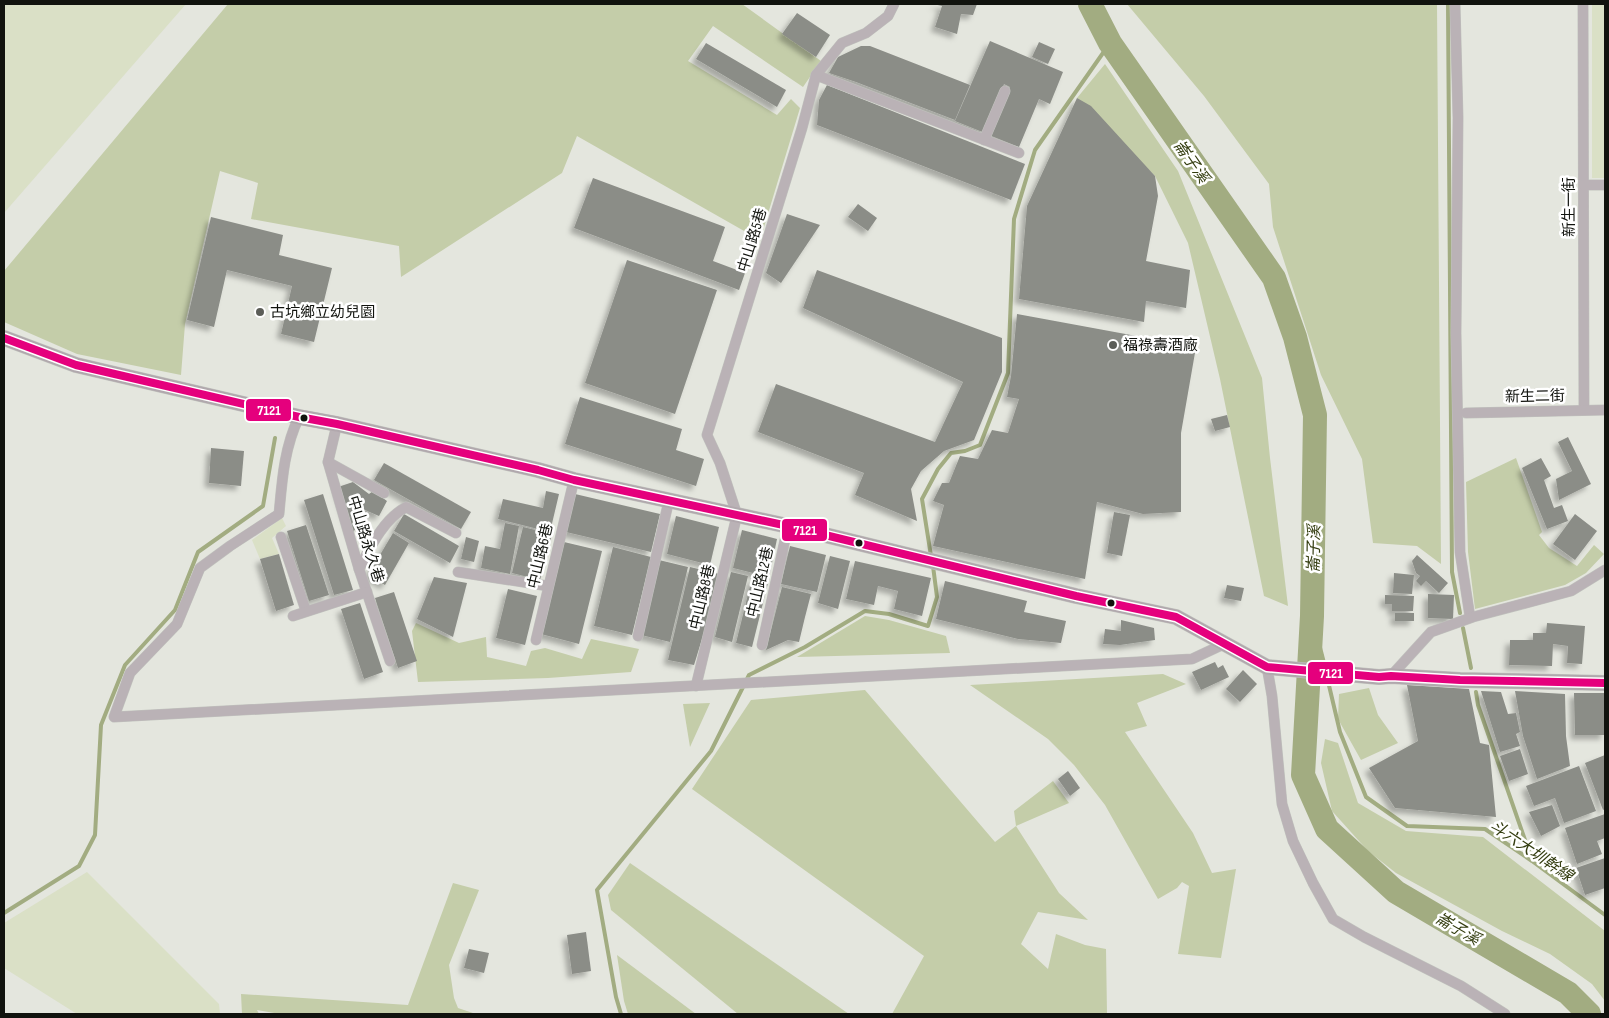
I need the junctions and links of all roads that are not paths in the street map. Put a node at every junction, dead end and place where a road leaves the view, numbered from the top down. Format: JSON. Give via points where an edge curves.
{"nodes":[{"id":1,"x":894,"y":4,"type":"edge"},
{"id":2,"x":1455,"y":4,"type":"edge"},
{"id":3,"x":1583,"y":4,"type":"edge"},
{"id":4,"x":816,"y":75,"type":"junction"},
{"id":5,"x":1005,"y":91,"type":"dead end"},
{"id":6,"x":984,"y":140,"type":"junction"},
{"id":7,"x":1019,"y":153,"type":"dead end"},
{"id":8,"x":1584,"y":185,"type":"junction"},
{"id":9,"x":1605,"y":185,"type":"edge"},
{"id":10,"x":4,"y":338,"type":"edge"},
{"id":11,"x":1584,"y":410,"type":"junction"},
{"id":12,"x":1605,"y":410,"type":"edge"},
{"id":13,"x":1466,"y":413,"type":"dead end"},
{"id":14,"x":299,"y":417,"type":"junction"},
{"id":15,"x":337,"y":424,"type":"junction"},
{"id":16,"x":328,"y":462,"type":"junction"},
{"id":17,"x":574,"y":480,"type":"junction"},
{"id":18,"x":384,"y":493,"type":"dead end"},
{"id":19,"x":669,"y":500,"type":"junction"},
{"id":20,"x":737,"y":515,"type":"junction"},
{"id":21,"x":788,"y":526,"type":"junction"},
{"id":22,"x":456,"y":532,"type":"dead end"},
{"id":23,"x":281,"y":537,"type":"dead end"},
{"id":24,"x":358,"y":569,"type":"junction"},
{"id":25,"x":1605,"y":570,"type":"edge"},
{"id":26,"x":458,"y":572,"type":"dead end"},
{"id":27,"x":548,"y":586,"type":"junction"},
{"id":28,"x":367,"y":592,"type":"junction"},
{"id":29,"x":306,"y":612,"type":"junction"},
{"id":30,"x":293,"y":616,"type":"dead end"},
{"id":31,"x":1470,"y":617,"type":"junction"},
{"id":32,"x":638,"y":636,"type":"dead end"},
{"id":33,"x":536,"y":640,"type":"dead end"},
{"id":34,"x":762,"y":644,"type":"dead end"},
{"id":35,"x":1224,"y":644,"type":"junction"},
{"id":36,"x":390,"y":661,"type":"dead end"},
{"id":37,"x":1267,"y":667,"type":"junction"},
{"id":38,"x":1385,"y":676,"type":"junction"},
{"id":39,"x":1605,"y":683,"type":"edge"},
{"id":40,"x":696,"y":686,"type":"junction"},
{"id":41,"x":1505,"y":1014,"type":"edge"}],
"edges":[{"from":1,"to":4,"type":"street","name":"中山路5巷","via":[[888,16],[866,34],[842,43]]},
{"from":2,"to":31,"type":"street","via":[[1460,552]]},
{"from":3,"to":8,"type":"street","name":"新生一街"},
{"from":4,"to":6,"type":"street"},
{"from":4,"to":20,"type":"street","name":"中山路5巷","via":[[707,435]]},
{"from":5,"to":6,"type":"street"},
{"from":6,"to":7,"type":"street"},
{"from":8,"to":9,"type":"street"},
{"from":8,"to":11,"type":"street","name":"新生一街"},
{"from":10,"to":14,"type":"main road","via":[[76,365]]},
{"from":11,"to":12,"type":"street","name":"新生二街"},
{"from":11,"to":13,"type":"street","name":"新生二街"},
{"from":14,"to":15,"type":"main road"},
{"from":14,"to":40,"type":"street","via":[[290,437],[279,514],[200,568],[177,624],[130,673],[114,717]]},
{"from":15,"to":16,"type":"street","name":"中山路永久巷"},
{"from":15,"to":17,"type":"main road"},
{"from":16,"to":18,"type":"street"},
{"from":16,"to":24,"type":"street","name":"中山路永久巷"},
{"from":17,"to":19,"type":"main road"},
{"from":17,"to":27,"type":"street","name":"中山路6巷"},
{"from":19,"to":20,"type":"main road"},
{"from":19,"to":32,"type":"street"},
{"from":20,"to":21,"type":"main road"},
{"from":20,"to":40,"type":"street","name":"中山路8巷"},
{"from":21,"to":34,"type":"street","name":"中山路12巷"},
{"from":21,"to":35,"type":"main road","via":[[1176,617]]},
{"from":22,"to":24,"type":"street","via":[[406,507],[395,513],[377,535]]},
{"from":23,"to":29,"type":"street"},
{"from":24,"to":28,"type":"street","name":"中山路永久巷"},
{"from":25,"to":31,"type":"street","via":[[1570,591]]},
{"from":26,"to":27,"type":"street"},
{"from":27,"to":33,"type":"street","name":"中山路6巷"},
{"from":28,"to":29,"type":"street"},
{"from":28,"to":36,"type":"street","name":"中山路永久巷"},
{"from":29,"to":30,"type":"street"},
{"from":31,"to":38,"type":"street","via":[[1431,632]]},
{"from":35,"to":37,"type":"main road"},
{"from":35,"to":40,"type":"street","via":[[1192,659]]},
{"from":37,"to":38,"type":"main road"},
{"from":37,"to":41,"type":"street","via":[[1282,804],[1293,841],[1333,919],[1461,986]]},
{"from":38,"to":39,"type":"main road"}]}
